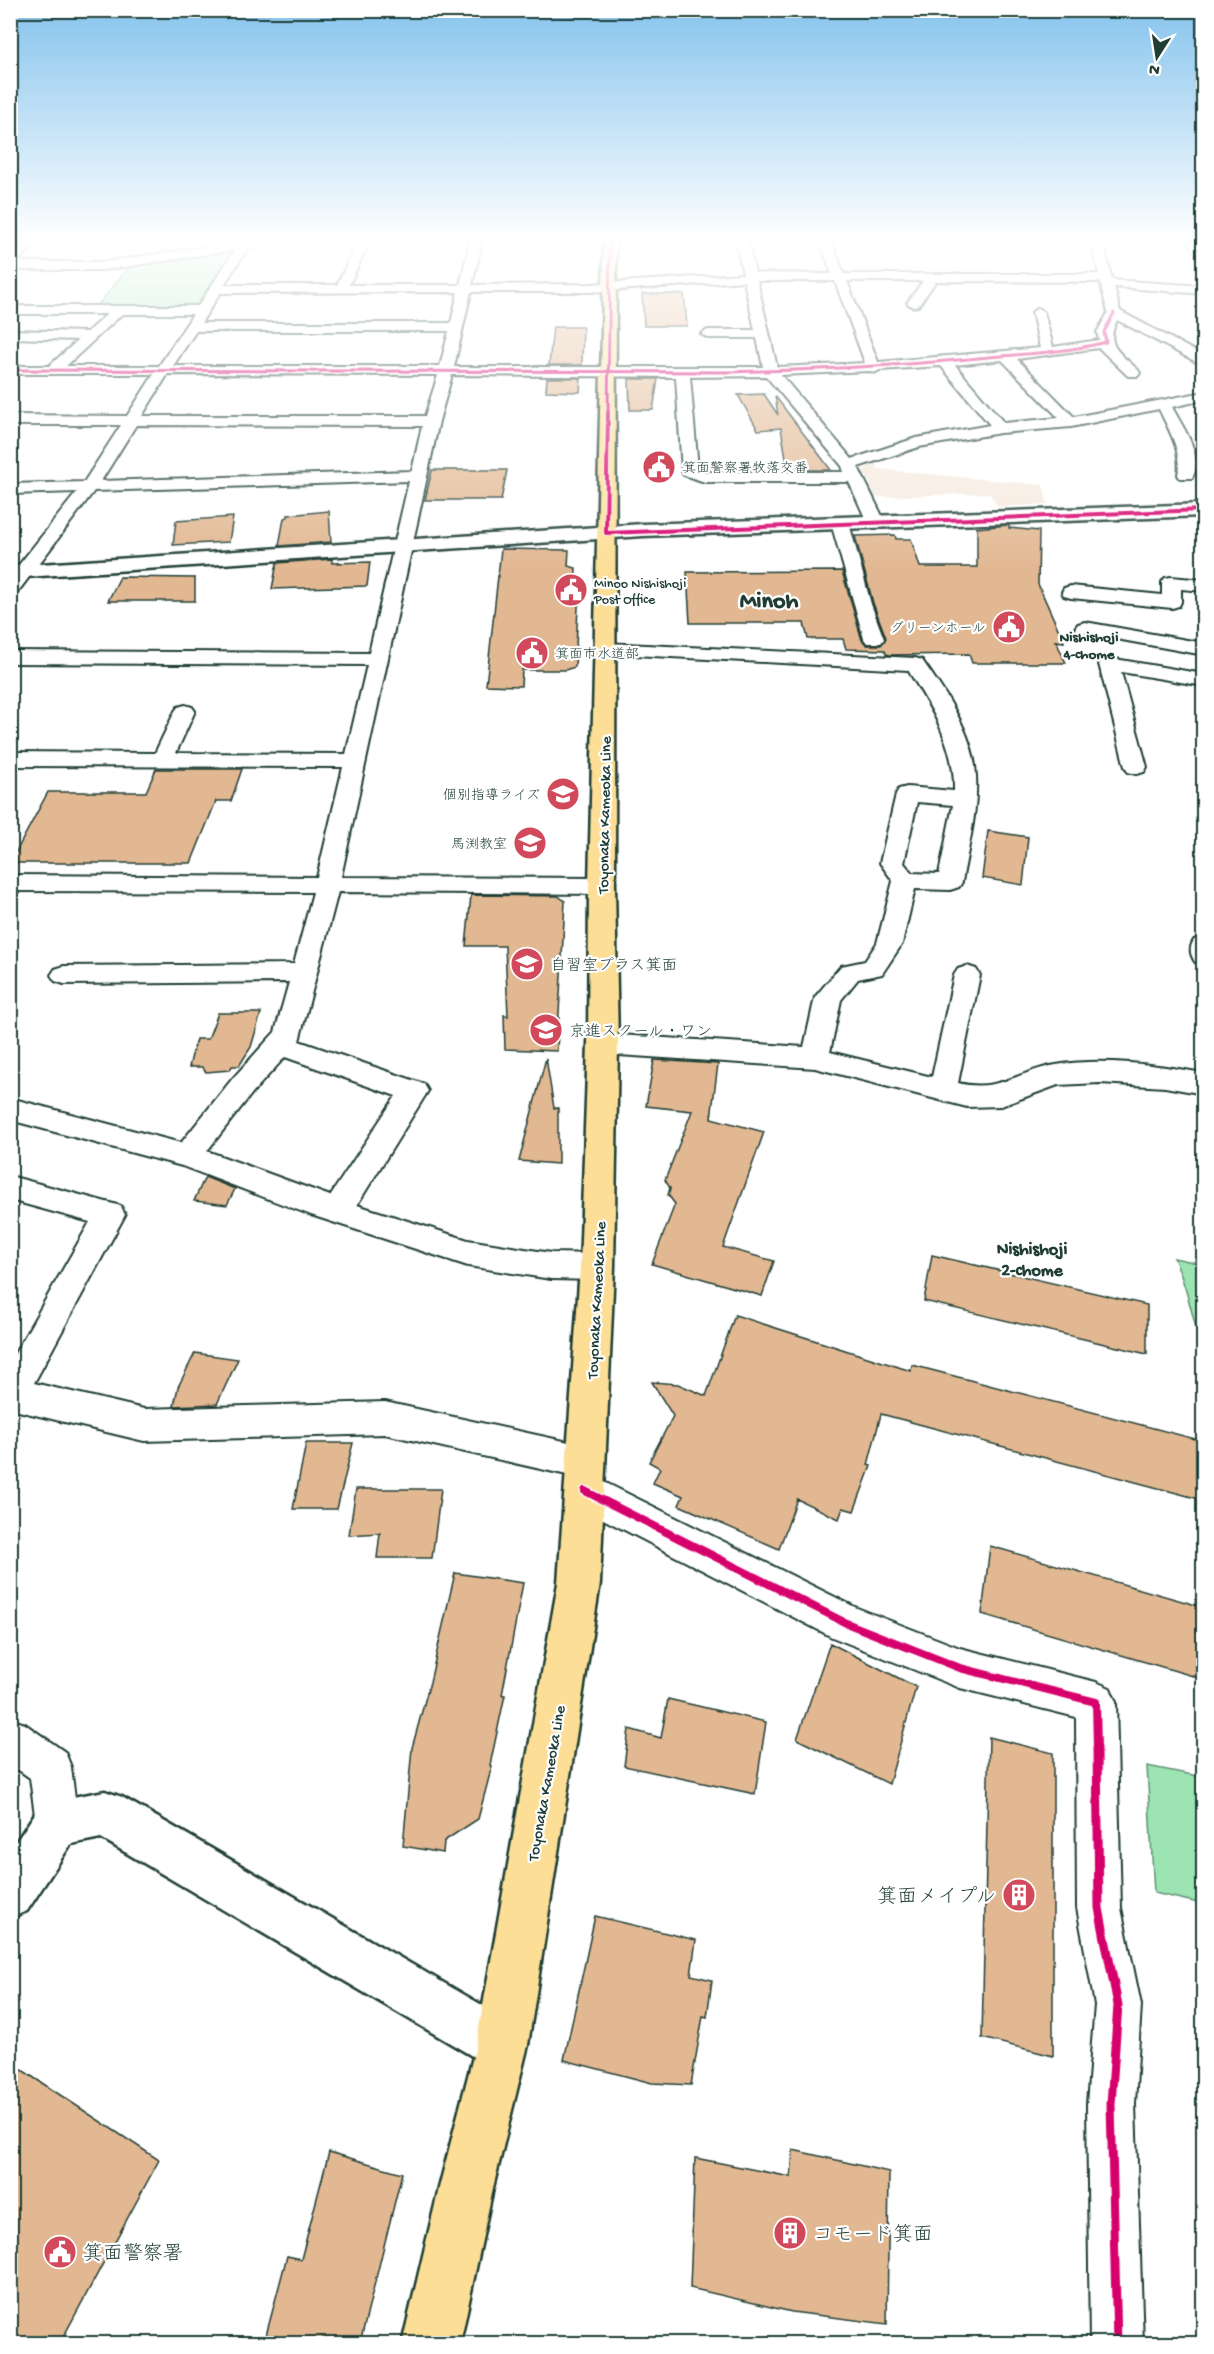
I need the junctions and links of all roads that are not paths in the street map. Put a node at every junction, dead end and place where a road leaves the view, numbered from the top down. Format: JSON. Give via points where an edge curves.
{"nodes":[{"id":1,"x":73,"y":352,"type":"edge"},
{"id":2,"x":176,"y":352,"type":"edge"},
{"id":3,"x":450,"y":352,"type":"edge"},
{"id":4,"x":609,"y":352,"type":"edge"},
{"id":5,"x":766,"y":352,"type":"edge"},
{"id":6,"x":867,"y":352,"type":"edge"},
{"id":7,"x":1047,"y":352,"type":"edge"},
{"id":8,"x":1110,"y":352,"type":"edge"},
{"id":9,"x":1185,"y":352,"type":"edge"},
{"id":10,"x":1006,"y":356,"type":"junction"},
{"id":11,"x":945,"y":362,"type":"junction"},
{"id":12,"x":1203,"y":362,"type":"edge"},
{"id":13,"x":874,"y":369,"type":"junction"},
{"id":14,"x":10,"y":370,"type":"edge"},
{"id":15,"x":52,"y":371,"type":"junction"},
{"id":16,"x":163,"y":371,"type":"junction"},
{"id":17,"x":446,"y":371,"type":"junction"},
{"id":18,"x":609,"y":371,"type":"junction"},
{"id":19,"x":683,"y":373,"type":"junction"},
{"id":20,"x":771,"y":373,"type":"junction"},
{"id":21,"x":1133,"y":373,"type":"dead end"},
{"id":22,"x":1203,"y":396,"type":"edge"},
{"id":23,"x":1164,"y":405,"type":"junction"},
{"id":24,"x":10,"y":420,"type":"edge"},
{"id":25,"x":133,"y":420,"type":"junction"},
{"id":26,"x":432,"y":421,"type":"junction"},
{"id":27,"x":1071,"y":422,"type":"junction"},
{"id":28,"x":1000,"y":428,"type":"junction"},
{"id":29,"x":852,"y":471,"type":"junction"},
{"id":30,"x":1186,"y":475,"type":"dead end"},
{"id":31,"x":419,"y":476,"type":"junction"},
{"id":32,"x":89,"y":487,"type":"junction"},
{"id":33,"x":10,"y":489,"type":"edge"},
{"id":34,"x":1203,"y":510,"type":"edge"},
{"id":35,"x":876,"y":522,"type":"junction"},
{"id":36,"x":840,"y":523,"type":"junction"},
{"id":37,"x":606,"y":533,"type":"junction"},
{"id":38,"x":404,"y":547,"type":"junction"},
{"id":39,"x":17,"y":571,"type":"edge"},
{"id":40,"x":1203,"y":586,"type":"edge"},
{"id":41,"x":10,"y":589,"type":"edge"},
{"id":42,"x":1071,"y":592,"type":"dead end"},
{"id":43,"x":1085,"y":628,"type":"dead end"},
{"id":44,"x":875,"y":644,"type":"junction"},
{"id":45,"x":605,"y":649,"type":"junction"},
{"id":46,"x":1203,"y":649,"type":"edge"},
{"id":47,"x":10,"y":657,"type":"edge"},
{"id":48,"x":377,"y":659,"type":"junction"},
{"id":49,"x":1203,"y":680,"type":"edge"},
{"id":50,"x":185,"y":711,"type":"dead end"},
{"id":51,"x":10,"y":759,"type":"edge"},
{"id":52,"x":162,"y":761,"type":"junction"},
{"id":53,"x":355,"y":761,"type":"junction"},
{"id":54,"x":1136,"y":767,"type":"dead end"},
{"id":55,"x":964,"y":799,"type":"junction"},
{"id":56,"x":905,"y":881,"type":"junction"},
{"id":57,"x":10,"y":883,"type":"edge"},
{"id":58,"x":328,"y":883,"type":"junction"},
{"id":59,"x":602,"y":886,"type":"junction"},
{"id":60,"x":1203,"y":946,"type":"edge"},
{"id":61,"x":1203,"y":956,"type":"edge"},
{"id":62,"x":304,"y":973,"type":"junction"},
{"id":63,"x":64,"y":975,"type":"dead end"},
{"id":64,"x":967,"y":975,"type":"dead end"},
{"id":65,"x":603,"y":1044,"type":"junction"},
{"id":66,"x":280,"y":1045,"type":"junction"},
{"id":67,"x":815,"y":1058,"type":"junction"},
{"id":68,"x":1203,"y":1084,"type":"edge"},
{"id":69,"x":943,"y":1090,"type":"junction"},
{"id":70,"x":10,"y":1109,"type":"edge"},
{"id":71,"x":187,"y":1156,"type":"junction"},
{"id":72,"x":10,"y":1188,"type":"edge"},
{"id":73,"x":337,"y":1211,"type":"junction"},
{"id":74,"x":597,"y":1267,"type":"junction"},
{"id":75,"x":11,"y":1393,"type":"edge"},
{"id":76,"x":586,"y":1477,"type":"junction"},
{"id":77,"x":10,"y":1738,"type":"edge"},
{"id":78,"x":57,"y":1823,"type":"junction"},
{"id":79,"x":10,"y":1894,"type":"edge"},
{"id":80,"x":502,"y":2044,"type":"junction"},
{"id":81,"x":431,"y":2343,"type":"edge"},
{"id":82,"x":1117,"y":2343,"type":"edge"}],
"edges":[{"from":1,"to":15,"type":"street"},
{"from":2,"to":16,"type":"street"},
{"from":3,"to":17,"type":"street"},
{"from":4,"to":18,"type":"main road","name":"Toyonaka Kameoka Line"},
{"from":5,"to":20,"type":"street"},
{"from":6,"to":13,"type":"street"},
{"from":7,"to":10,"type":"street"},
{"from":8,"to":21,"type":"street"},
{"from":9,"to":12,"type":"street"},
{"from":10,"to":11,"type":"street"},
{"from":10,"to":27,"type":"street"},
{"from":11,"to":13,"type":"street"},
{"from":11,"to":28,"type":"street"},
{"from":13,"to":20,"type":"street"},
{"from":14,"to":15,"type":"street"},
{"from":15,"to":16,"type":"street"},
{"from":16,"to":17,"type":"street"},
{"from":16,"to":25,"type":"street"},
{"from":17,"to":18,"type":"street"},
{"from":17,"to":26,"type":"street"},
{"from":18,"to":19,"type":"street"},
{"from":18,"to":37,"type":"main road","name":"Toyonaka Kameoka Line"},
{"from":19,"to":20,"type":"street"},
{"from":19,"to":29,"type":"street","via":[[690,472],[705,477]]},
{"from":20,"to":29,"type":"street"},
{"from":22,"to":23,"type":"street"},
{"from":23,"to":27,"type":"street"},
{"from":23,"to":30,"type":"street","via":[[1189,466]]},
{"from":24,"to":25,"type":"street"},
{"from":25,"to":26,"type":"street"},
{"from":25,"to":32,"type":"street"},
{"from":26,"to":31,"type":"street"},
{"from":27,"to":28,"type":"street"},
{"from":28,"to":29,"type":"street","via":[[916,443]]},
{"from":29,"to":35,"type":"street"},
{"from":31,"to":32,"type":"street"},
{"from":31,"to":38,"type":"street"},
{"from":32,"to":33,"type":"street"},
{"from":32,"to":39,"type":"street"},
{"from":34,"to":35,"type":"street"},
{"from":35,"to":36,"type":"street"},
{"from":36,"to":37,"type":"street"},
{"from":36,"to":44,"type":"street"},
{"from":37,"to":38,"type":"street"},
{"from":37,"to":45,"type":"main road","name":"Toyonaka Kameoka Line"},
{"from":38,"to":39,"type":"street"},
{"from":38,"to":48,"type":"street"},
{"from":39,"to":41,"type":"street"},
{"from":40,"to":42,"type":"street","via":[[1171,582],[1172,602]]},
{"from":43,"to":46,"type":"street"},
{"from":44,"to":45,"type":"street"},
{"from":44,"to":55,"type":"street","via":[[915,664],[950,722],[964,762]]},
{"from":45,"to":59,"type":"main road","name":"Toyonaka Kameoka Line"},
{"from":47,"to":48,"type":"street"},
{"from":48,"to":53,"type":"street"},
{"from":49,"to":54,"type":"street","via":[[1109,664]]},
{"from":50,"to":52,"type":"street"},
{"from":51,"to":52,"type":"street"},
{"from":52,"to":53,"type":"street"},
{"from":53,"to":58,"type":"street"},
{"from":55,"to":56,"type":"street","via":[[950,882]]},
{"from":55,"to":56,"type":"street","via":[[907,794],[892,863]]},
{"from":56,"to":67,"type":"street","via":[[888,944],[873,968],[850,972],[828,997]]},
{"from":57,"to":58,"type":"street"},
{"from":58,"to":59,"type":"street"},
{"from":58,"to":62,"type":"street"},
{"from":59,"to":65,"type":"main road","name":"Toyonaka Kameoka Line"},
{"from":60,"to":61,"type":"street"},
{"from":62,"to":63,"type":"street"},
{"from":62,"to":66,"type":"street","via":[[288,1036]]},
{"from":64,"to":69,"type":"street"},
{"from":65,"to":67,"type":"street"},
{"from":65,"to":74,"type":"main road","name":"Toyonaka Kameoka Line"},
{"from":66,"to":71,"type":"street"},
{"from":66,"to":73,"type":"street","via":[[414,1091]]},
{"from":67,"to":69,"type":"street"},
{"from":68,"to":69,"type":"street","via":[[1100,1073],[1056,1075],[1001,1095],[967,1096]]},
{"from":70,"to":71,"type":"street"},
{"from":71,"to":73,"type":"street"},
{"from":72,"to":75,"type":"street","via":[[111,1215]]},
{"from":73,"to":74,"type":"street","via":[[468,1252],[551,1266]]},
{"from":74,"to":76,"type":"main road","name":"Toyonaka Kameoka Line"},
{"from":75,"to":76,"type":"street","via":[[144,1425],[386,1418]]},
{"from":76,"to":80,"type":"main road","name":"Toyonaka Kameoka Line","via":[[579,1583]]},
{"from":76,"to":82,"type":"street","via":[[846,1623],[960,1668],[1096,1702],[1099,1908],[1119,2005],[1111,2104]]},
{"from":77,"to":78,"type":"street","via":[[50,1767]]},
{"from":78,"to":79,"type":"street"},
{"from":78,"to":80,"type":"street","via":[[105,1814]]},
{"from":80,"to":81,"type":"main road","name":"Toyonaka Kameoka Line"}]}
